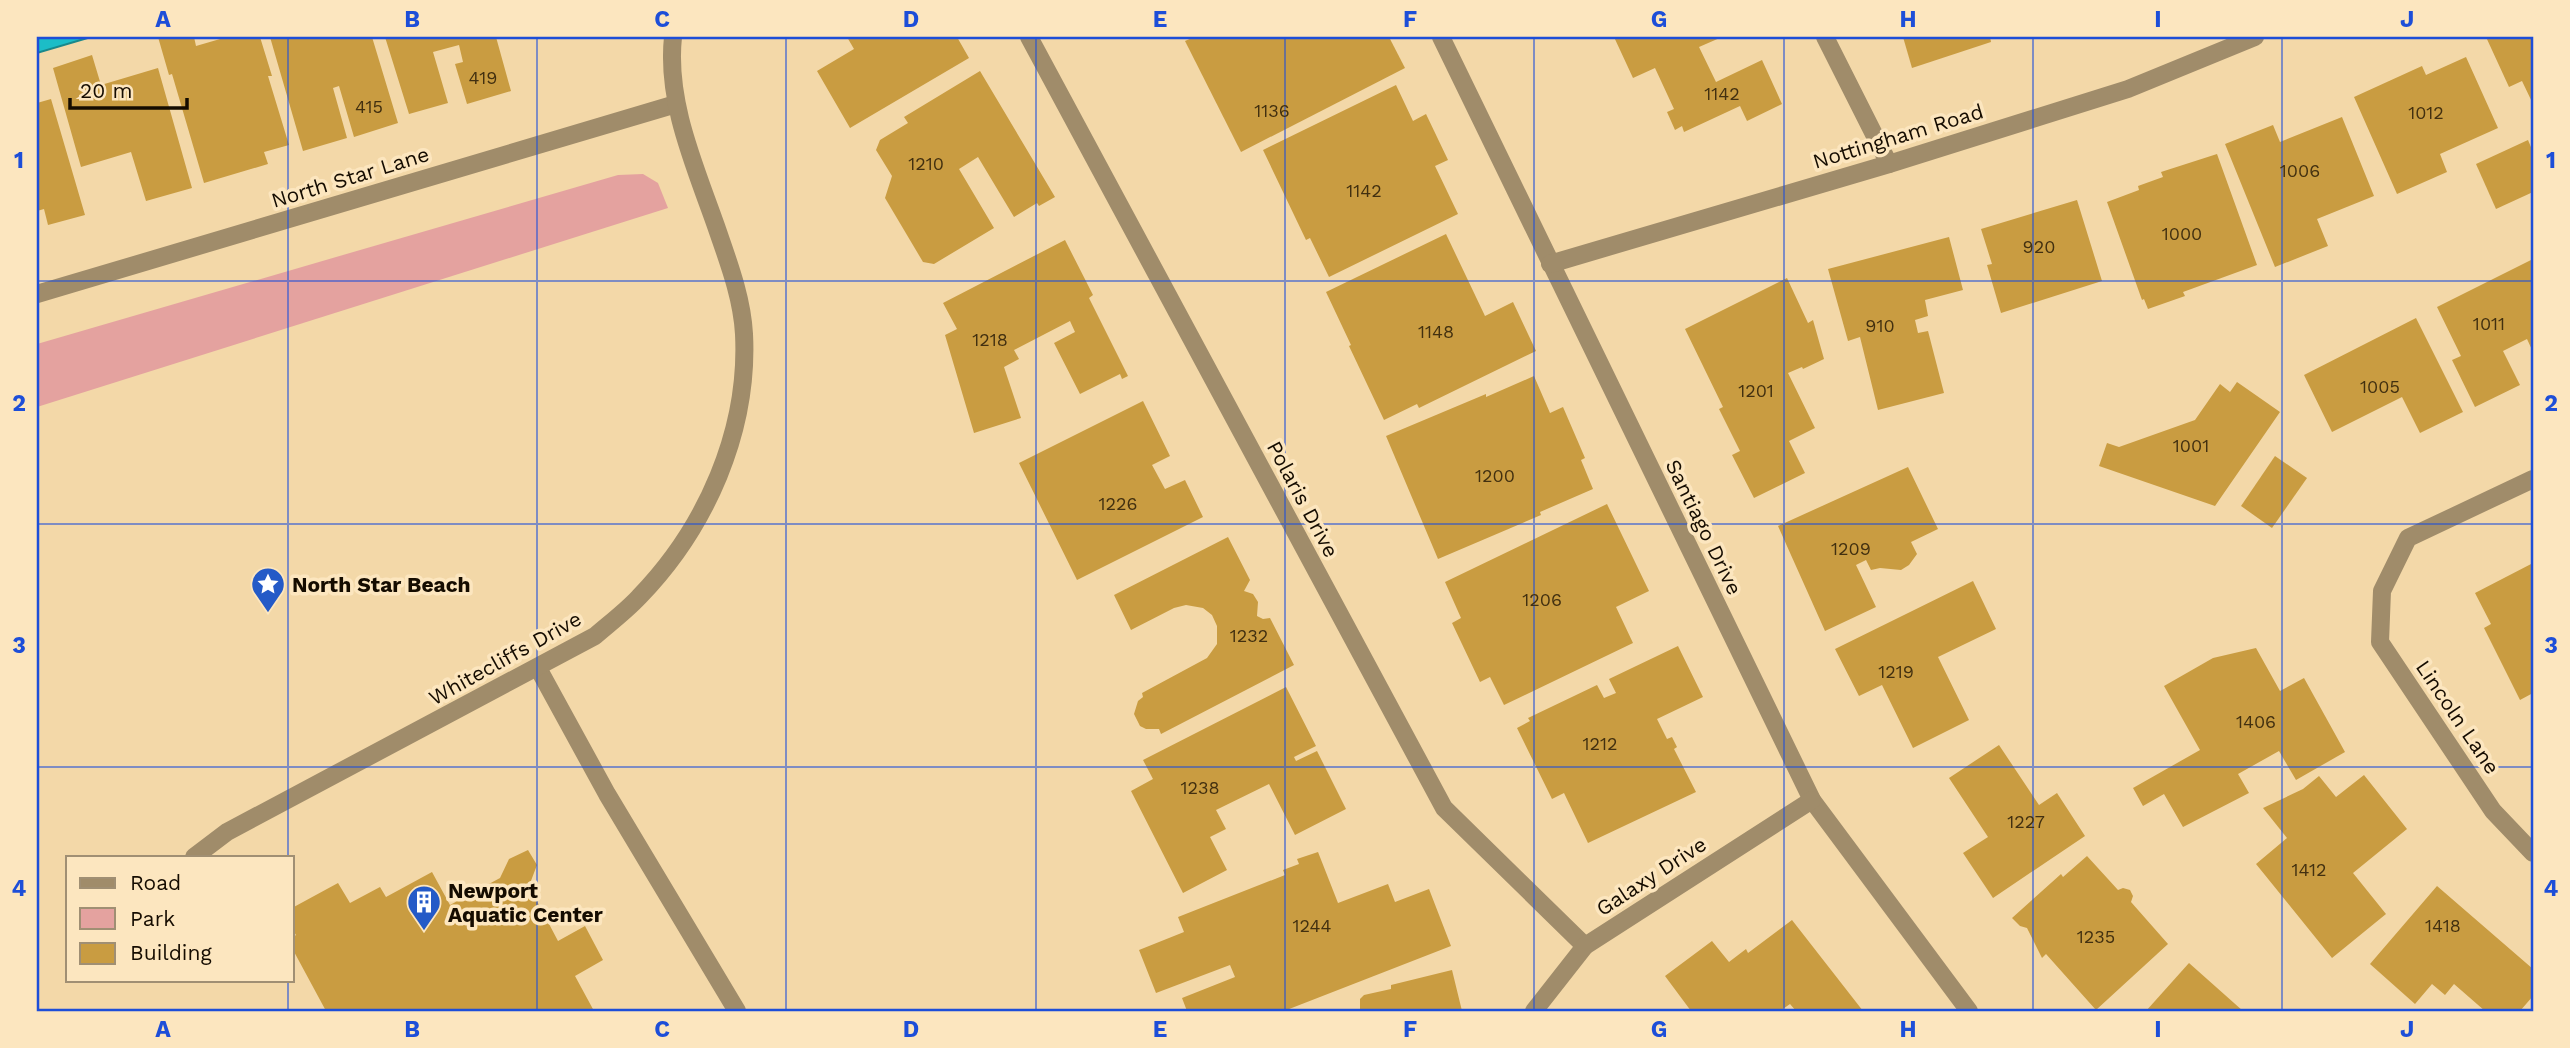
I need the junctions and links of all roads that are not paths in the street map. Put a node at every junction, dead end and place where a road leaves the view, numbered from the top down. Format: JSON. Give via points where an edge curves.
{"nodes":[{"id":1,"x":673,"y":37,"type":"edge"},
{"id":2,"x":1029,"y":37,"type":"edge"},
{"id":3,"x":1441,"y":37,"type":"edge"},
{"id":4,"x":1825,"y":37,"type":"edge"},
{"id":5,"x":2255,"y":37,"type":"edge"},
{"id":6,"x":676,"y":104,"type":"junction"},
{"id":7,"x":1889,"y":164,"type":"junction"},
{"id":8,"x":1550,"y":264,"type":"junction"},
{"id":9,"x":37,"y":294,"type":"edge"},
{"id":10,"x":2533,"y":479,"type":"edge"},
{"id":11,"x":538,"y":668,"type":"junction"},
{"id":12,"x":1812,"y":800,"type":"junction"},
{"id":13,"x":2533,"y":853,"type":"edge"},
{"id":14,"x":195,"y":856,"type":"edge"},
{"id":15,"x":1586,"y":946,"type":"junction"},
{"id":16,"x":737,"y":1011,"type":"edge"},
{"id":17,"x":1534,"y":1011,"type":"edge"},
{"id":18,"x":1969,"y":1011,"type":"edge"}],
"edges":[{"from":1,"to":6,"type":"street","name":"Whitecliffs Drive"},
{"from":2,"to":15,"type":"street","name":"Polaris Drive","via":[[1444,808]]},
{"from":3,"to":8,"type":"street","name":"Santiago Drive"},
{"from":4,"to":7,"type":"street"},
{"from":5,"to":7,"type":"street","name":"Nottingham Road","via":[[2128,89]]},
{"from":6,"to":9,"type":"street","name":"North Star Lane"},
{"from":6,"to":11,"type":"street","name":"Whitecliffs Drive","via":[[734,279],[744,334],[740,401],[726,458],[707,506],[677,552],[639,598],[595,636]]},
{"from":7,"to":8,"type":"street","name":"Nottingham Road"},
{"from":8,"to":12,"type":"street","name":"Santiago Drive"},
{"from":10,"to":13,"type":"street","name":"Lincoln Lane","via":[[2408,538],[2382,591],[2380,642],[2493,811]]},
{"from":11,"to":14,"type":"street","name":"Whitecliffs Drive","via":[[227,832]]},
{"from":11,"to":16,"type":"street","via":[[607,794]]},
{"from":12,"to":15,"type":"street","name":"Galaxy Drive"},
{"from":12,"to":18,"type":"street","name":"Santiago Drive"},
{"from":15,"to":17,"type":"street","name":"Galaxy Drive"}]}
